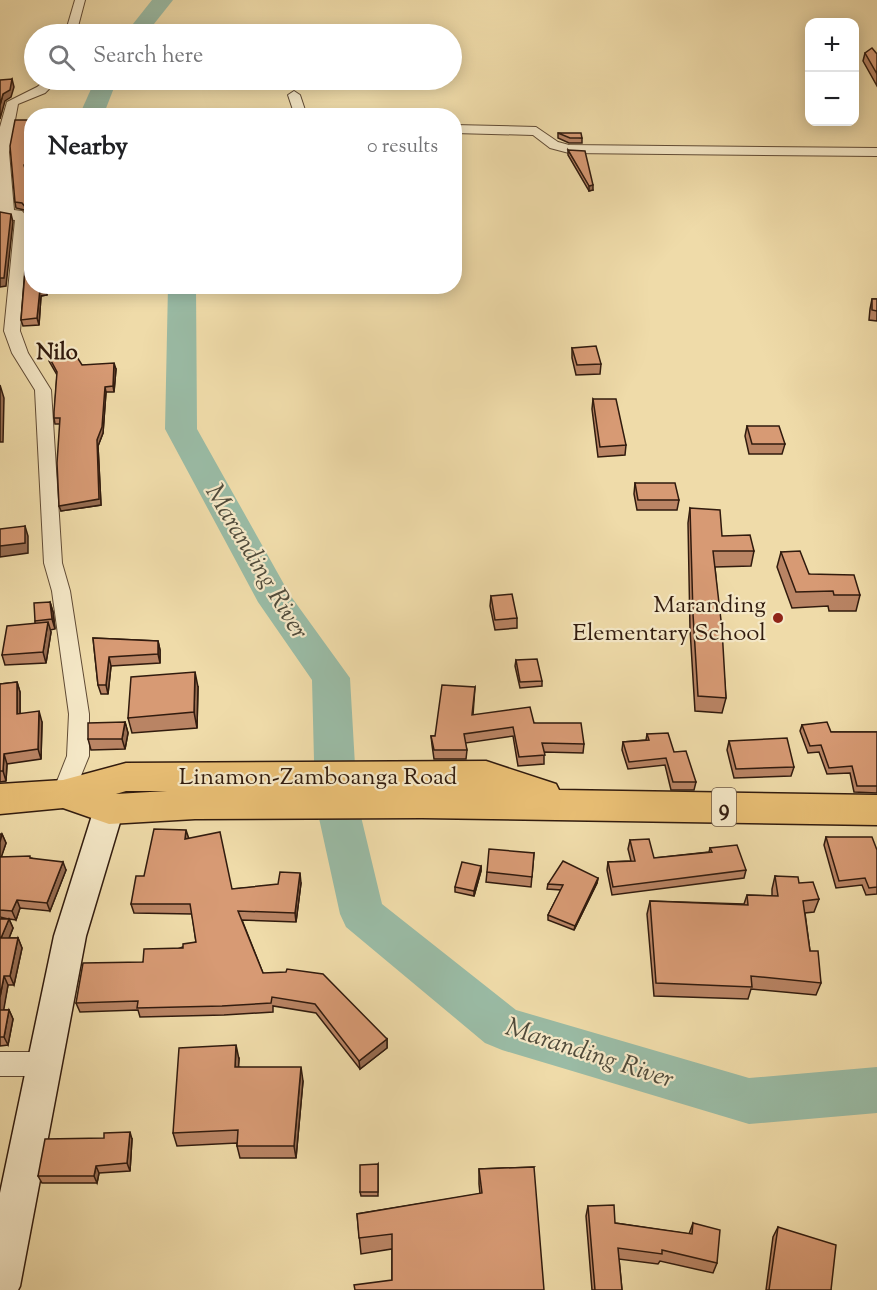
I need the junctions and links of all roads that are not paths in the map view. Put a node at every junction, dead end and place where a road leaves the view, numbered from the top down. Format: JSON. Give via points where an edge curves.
{"nodes":[{"id":1,"x":80,"y":0,"type":"edge"},
{"id":2,"x":73,"y":24,"type":"edge"},
{"id":3,"x":41,"y":90,"type":"edge"},
{"id":4,"x":294,"y":95,"type":"dead end"},
{"id":5,"x":6,"y":101,"type":"edge"},
{"id":6,"x":298,"y":108,"type":"edge"},
{"id":7,"x":462,"y":129,"type":"edge"},
{"id":8,"x":877,"y":152,"type":"edge"},
{"id":9,"x":4,"y":215,"type":"edge"},
{"id":10,"x":6,"y":331,"type":"edge"},
{"id":11,"x":20,"y":353,"type":"junction"},
{"id":12,"x":0,"y":354,"type":"edge"},
{"id":13,"x":197,"y":791,"type":"junction"},
{"id":14,"x":63,"y":794,"type":"junction"},
{"id":15,"x":0,"y":799,"type":"edge"},
{"id":16,"x":109,"y":809,"type":"junction"},
{"id":17,"x":877,"y":810,"type":"edge"},
{"id":18,"x":0,"y":1064,"type":"edge"},
{"id":19,"x":44,"y":1064,"type":"junction"},
{"id":20,"x":0,"y":1286,"type":"edge"}],
"edges":[{"from":1,"to":2,"type":"street"},
{"from":3,"to":5,"type":"street"},
{"from":4,"to":6,"type":"street"},
{"from":5,"to":9,"type":"street"},
{"from":7,"to":8,"type":"street","via":[[536,131],[554,145],[569,149]]},
{"from":9,"to":10,"type":"street","via":[[17,214],[22,219]]},
{"from":10,"to":11,"type":"street"},
{"from":11,"to":12,"type":"street"},
{"from":11,"to":14,"type":"street","via":[[43,390],[52,563],[61,591],[79,714],[78,756]]},
{"from":13,"to":14,"type":"highway","name":"Linamon-Zamboanga Road","number":"9","via":[[126,777]]},
{"from":13,"to":16,"type":"highway","name":"Linamon-Zamboanga Road","number":"9"},
{"from":13,"to":17,"type":"highway","name":"Linamon-Zamboanga Road","number":"9","via":[[423,789],[570,804]]},
{"from":14,"to":15,"type":"highway","name":"Linamon-Zamboanga Road","number":"9"},
{"from":14,"to":16,"type":"highway","name":"Linamon-Zamboanga Road","number":"9"},
{"from":16,"to":19,"type":"street","via":[[70,936]]},
{"from":18,"to":19,"type":"street"},
{"from":19,"to":20,"type":"street"}]}
